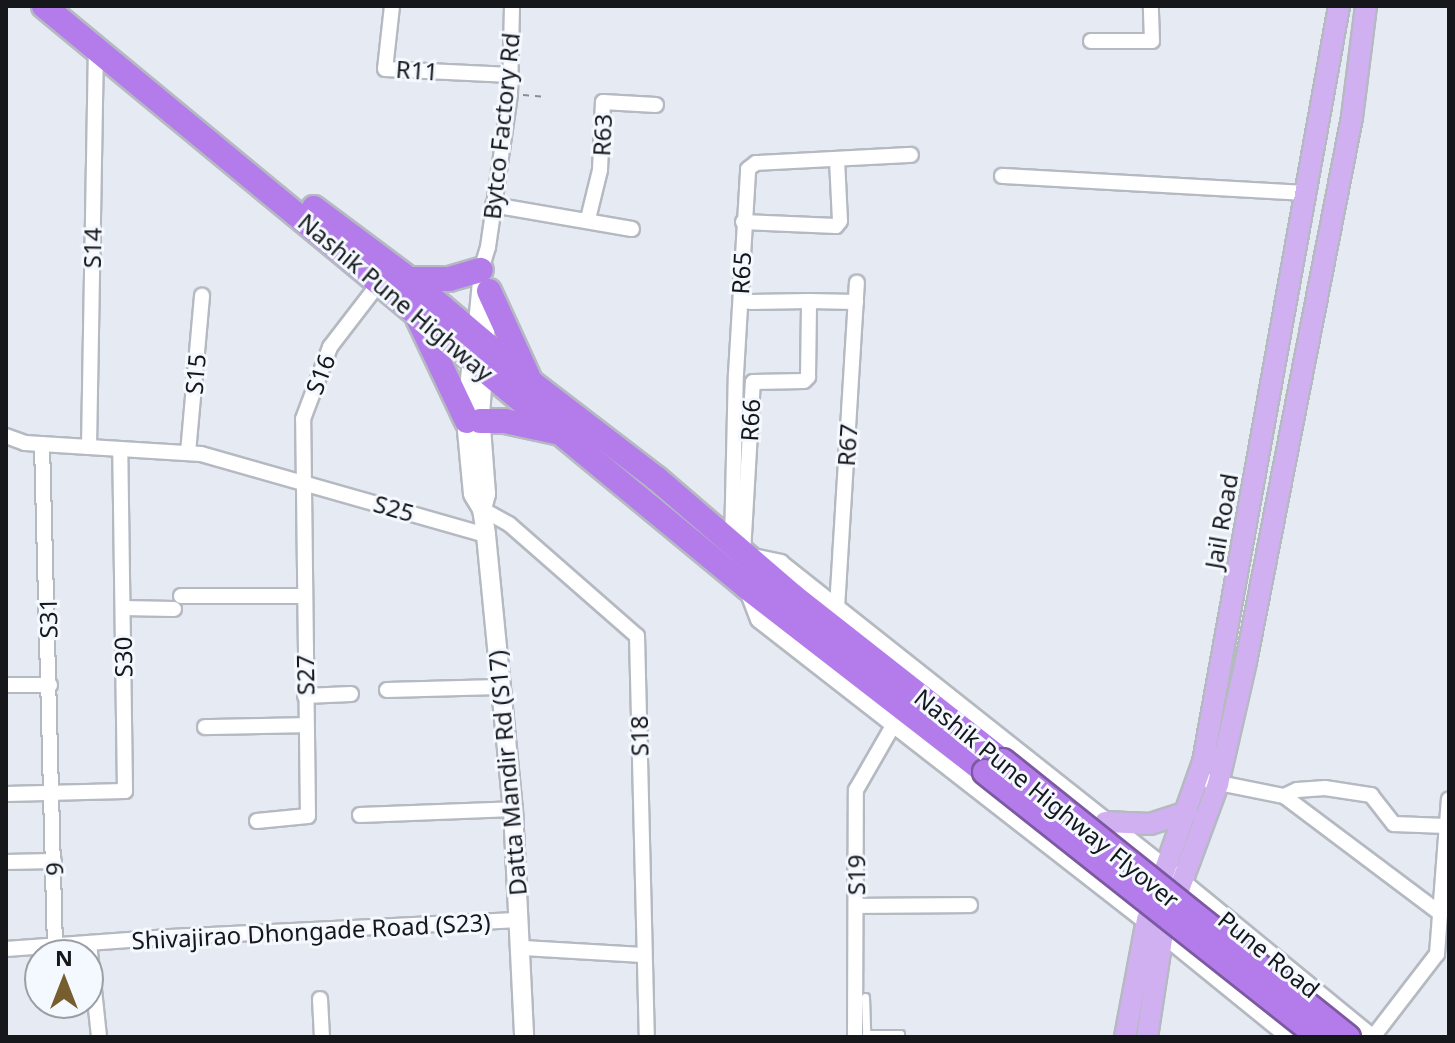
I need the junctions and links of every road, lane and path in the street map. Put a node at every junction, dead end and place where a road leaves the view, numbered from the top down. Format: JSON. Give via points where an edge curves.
{"nodes":[{"id":1,"x":44,"y":6,"type":"edge"},
{"id":2,"x":68,"y":6,"type":"edge"},
{"id":3,"x":392,"y":6,"type":"edge"},
{"id":4,"x":512,"y":6,"type":"edge"},
{"id":5,"x":1151,"y":6,"type":"edge"},
{"id":6,"x":1339,"y":6,"type":"edge"},
{"id":7,"x":1366,"y":6,"type":"edge"},
{"id":8,"x":1091,"y":41,"type":"dead end"},
{"id":9,"x":96,"y":49,"type":"junction"},
{"id":10,"x":511,"y":75,"type":"junction"},
{"id":11,"x":510,"y":94,"type":"junction"},
{"id":12,"x":544,"y":97,"type":"dead end"},
{"id":13,"x":656,"y":105,"type":"dead end"},
{"id":14,"x":911,"y":155,"type":"dead end"},
{"id":15,"x":837,"y":159,"type":"junction"},
{"id":16,"x":1002,"y":176,"type":"dead end"},
{"id":17,"x":1308,"y":193,"type":"junction"},
{"id":18,"x":493,"y":205,"type":"junction"},
{"id":19,"x":588,"y":219,"type":"junction"},
{"id":20,"x":743,"y":222,"type":"junction"},
{"id":21,"x":632,"y":229,"type":"dead end"},
{"id":22,"x":486,"y":269,"type":"junction"},
{"id":23,"x":409,"y":279,"type":"junction"},
{"id":24,"x":380,"y":282,"type":"junction"},
{"id":25,"x":857,"y":283,"type":"dead end"},
{"id":26,"x":202,"y":296,"type":"dead end"},
{"id":27,"x":809,"y":301,"type":"junction"},
{"id":28,"x":750,"y":302,"type":"dead end"},
{"id":29,"x":856,"y":302,"type":"junction"},
{"id":30,"x":415,"y":312,"type":"junction"},
{"id":31,"x":479,"y":352,"type":"junction"},
{"id":32,"x":737,"y":382,"type":"junction"},
{"id":33,"x":753,"y":382,"type":"junction"},
{"id":34,"x":532,"y":383,"type":"junction"},
{"id":35,"x":473,"y":421,"type":"junction"},
{"id":36,"x":562,"y":433,"type":"junction"},
{"id":37,"x":6,"y":436,"type":"edge"},
{"id":38,"x":42,"y":444,"type":"junction"},
{"id":39,"x":89,"y":447,"type":"junction"},
{"id":40,"x":120,"y":449,"type":"junction"},
{"id":41,"x":188,"y":453,"type":"junction"},
{"id":42,"x":302,"y":481,"type":"junction"},
{"id":43,"x":482,"y":509,"type":"junction"},
{"id":44,"x":486,"y":535,"type":"junction"},
{"id":45,"x":741,"y":551,"type":"junction"},
{"id":46,"x":748,"y":588,"type":"junction"},
{"id":47,"x":304,"y":596,"type":"junction"},
{"id":48,"x":123,"y":608,"type":"junction"},
{"id":49,"x":837,"y":608,"type":"junction"},
{"id":50,"x":6,"y":685,"type":"edge"},
{"id":51,"x":50,"y":685,"type":"junction"},
{"id":52,"x":499,"y":687,"type":"junction"},
{"id":53,"x":387,"y":690,"type":"dead end"},
{"id":54,"x":351,"y":694,"type":"dead end"},
{"id":55,"x":305,"y":696,"type":"junction"},
{"id":56,"x":894,"y":724,"type":"junction"},
{"id":57,"x":306,"y":725,"type":"junction"},
{"id":58,"x":205,"y":727,"type":"dead end"},
{"id":59,"x":994,"y":766,"type":"junction"},
{"id":60,"x":1210,"y":787,"type":"junction"},
{"id":61,"x":52,"y":792,"type":"junction"},
{"id":62,"x":6,"y":794,"type":"edge"},
{"id":63,"x":1284,"y":796,"type":"junction"},
{"id":64,"x":1449,"y":799,"type":"edge"},
{"id":65,"x":513,"y":809,"type":"junction"},
{"id":66,"x":1187,"y":812,"type":"junction"},
{"id":67,"x":360,"y":815,"type":"dead end"},
{"id":68,"x":257,"y":821,"type":"dead end"},
{"id":69,"x":1105,"y":822,"type":"junction"},
{"id":70,"x":1446,"y":826,"type":"junction"},
{"id":71,"x":54,"y":861,"type":"junction"},
{"id":72,"x":6,"y":862,"type":"edge"},
{"id":73,"x":1165,"y":869,"type":"junction"},
{"id":74,"x":1182,"y":883,"type":"junction"},
{"id":75,"x":970,"y":905,"type":"dead end"},
{"id":76,"x":856,"y":906,"type":"junction"},
{"id":77,"x":1440,"y":913,"type":"junction"},
{"id":78,"x":520,"y":920,"type":"junction"},
{"id":79,"x":1155,"y":926,"type":"junction"},
{"id":80,"x":55,"y":939,"type":"edge"},
{"id":81,"x":104,"y":942,"type":"edge"},
{"id":82,"x":522,"y":948,"type":"junction"},
{"id":83,"x":644,"y":955,"type":"junction"},
{"id":84,"x":865,"y":997,"type":"dead end"},
{"id":85,"x":320,"y":999,"type":"dead end"},
{"id":86,"x":322,"y":1037,"type":"edge"},
{"id":87,"x":524,"y":1037,"type":"edge"},
{"id":88,"x":647,"y":1037,"type":"edge"},
{"id":89,"x":855,"y":1037,"type":"edge"},
{"id":90,"x":900,"y":1037,"type":"edge"},
{"id":91,"x":1125,"y":1037,"type":"edge"},
{"id":92,"x":1147,"y":1037,"type":"edge"},
{"id":93,"x":1291,"y":1037,"type":"edge"},
{"id":94,"x":1319,"y":1037,"type":"edge"},
{"id":95,"x":1348,"y":1037,"type":"edge"},
{"id":96,"x":1371,"y":1037,"type":"edge"}],
"edges":[{"from":1,"to":9,"type":"highway","name":"Nashik Pune Highway"},
{"from":2,"to":23,"type":"highway","name":"Nashik Pune Highway"},
{"from":3,"to":10,"type":"street","name":"R11","via":[[385,69]]},
{"from":4,"to":10,"type":"street","name":"Bytco Factory Rd"},
{"from":5,"to":8,"type":"street","via":[[1152,41]]},
{"from":6,"to":17,"type":"main road","name":"Jail Road"},
{"from":7,"to":60,"type":"main road","via":[[1346,147],[1260,598]]},
{"from":9,"to":24,"type":"highway","name":"Nashik Pune Highway"},
{"from":9,"to":39,"type":"street","name":"S14"},
{"from":10,"to":11,"type":"street","name":"Bytco Factory Rd"},
{"from":11,"to":12,"type":"path"},
{"from":11,"to":18,"type":"street","name":"Bytco Factory Rd"},
{"from":13,"to":19,"type":"street","name":"R63","via":[[603,102],[600,170]]},
{"from":14,"to":15,"type":"street","name":"R65"},
{"from":15,"to":20,"type":"street","name":"R65","via":[[751,165]]},
{"from":15,"to":20,"type":"street","via":[[836,226]]},
{"from":16,"to":17,"type":"street"},
{"from":17,"to":60,"type":"main road","name":"Jail Road"},
{"from":18,"to":19,"type":"street"},
{"from":18,"to":22,"type":"street","name":"Bytco Factory Rd"},
{"from":19,"to":21,"type":"street"},
{"from":20,"to":32,"type":"street","name":"R65"},
{"from":22,"to":23,"type":"highway","via":[[449,279]]},
{"from":22,"to":31,"type":"street","name":"Bytco Factory Rd"},
{"from":22,"to":31,"type":"street","name":"Bytco Factory Rd"},
{"from":22,"to":34,"type":"highway"},
{"from":23,"to":31,"type":"highway","name":"Nashik Pune Highway"},
{"from":24,"to":30,"type":"highway","name":"Nashik Pune Highway"},
{"from":24,"to":42,"type":"street","name":"S16","via":[[330,347],[303,419]]},
{"from":25,"to":29,"type":"street","name":"R67"},
{"from":26,"to":41,"type":"street","name":"S15"},
{"from":27,"to":28,"type":"street"},
{"from":27,"to":29,"type":"street"},
{"from":27,"to":33,"type":"street","name":"R66","via":[[808,377]]},
{"from":29,"to":49,"type":"street","name":"R67"},
{"from":30,"to":31,"type":"highway","name":"Nashik Pune Highway"},
{"from":30,"to":35,"type":"highway"},
{"from":31,"to":34,"type":"highway","name":"Nashik Pune Highway"},
{"from":31,"to":35,"type":"main road","name":"Datta Mandir Rd (S17)"},
{"from":31,"to":36,"type":"highway","name":"Nashik Pune Highway"},
{"from":32,"to":33,"type":"street"},
{"from":32,"to":45,"type":"street","name":"R65"},
{"from":33,"to":45,"type":"street","name":"R66"},
{"from":34,"to":45,"type":"highway","name":"Nashik Pune Highway"},
{"from":35,"to":36,"type":"highway","via":[[505,421]]},
{"from":35,"to":43,"type":"main road","name":"Datta Mandir Rd (S17)","via":[[486,494]]},
{"from":36,"to":46,"type":"highway","name":"Nashik Pune Highway"},
{"from":37,"to":38,"type":"street","name":"S25"},
{"from":38,"to":39,"type":"street","name":"S25"},
{"from":38,"to":51,"type":"street","name":"S31"},
{"from":39,"to":40,"type":"street","name":"S25"},
{"from":40,"to":41,"type":"street","name":"S25"},
{"from":40,"to":48,"type":"street","name":"S30"},
{"from":41,"to":42,"type":"street","name":"S25"},
{"from":42,"to":44,"type":"street","name":"S25"},
{"from":42,"to":47,"type":"street","name":"S27"},
{"from":43,"to":44,"type":"main road","name":"Datta Mandir Rd (S17)"},
{"from":43,"to":83,"type":"street","name":"S18","via":[[509,524],[637,636]]},
{"from":44,"to":52,"type":"main road","name":"Datta Mandir Rd (S17)"},
{"from":45,"to":49,"type":"main road","name":"Pune Road","via":[[780,564]]},
{"from":45,"to":59,"type":"highway","name":"Nashik Pune Highway Flyover"},
{"from":46,"to":56,"type":"main road","via":[[760,619]]},
{"from":46,"to":59,"type":"highway","name":"Nashik Pune Highway Flyover"},
{"from":47,"to":48,"type":"street"},
{"from":47,"to":55,"type":"street","name":"S27"},
{"from":48,"to":61,"type":"street","name":"S30","via":[[125,791]]},
{"from":49,"to":69,"type":"main road","name":"Pune Road"},
{"from":50,"to":51,"type":"street"},
{"from":51,"to":61,"type":"street","name":"S31"},
{"from":52,"to":53,"type":"street"},
{"from":52,"to":65,"type":"main road","name":"Datta Mandir Rd (S17)"},
{"from":54,"to":55,"type":"street"},
{"from":55,"to":57,"type":"street","name":"S27"},
{"from":56,"to":76,"type":"street","name":"S19","via":[[856,790]]},
{"from":56,"to":79,"type":"main road"},
{"from":57,"to":58,"type":"street"},
{"from":57,"to":68,"type":"street","name":"S27","via":[[308,816]]},
{"from":59,"to":94,"type":"highway","name":"Nashik Pune Highway Flyover","bridge":true},
{"from":59,"to":95,"type":"highway","name":"Nashik Pune Highway Flyover","bridge":true},
{"from":60,"to":63,"type":"street"},
{"from":60,"to":66,"type":"main road","name":"Jail Road"},
{"from":60,"to":74,"type":"main road","name":"Jail Road"},
{"from":61,"to":62,"type":"street"},
{"from":61,"to":71,"type":"street","name":"9"},
{"from":63,"to":70,"type":"street","via":[[1325,788],[1371,795],[1394,824]]},
{"from":63,"to":77,"type":"street"},
{"from":64,"to":70,"type":"street"},
{"from":65,"to":67,"type":"street"},
{"from":65,"to":78,"type":"main road","name":"Datta Mandir Rd (S17)"},
{"from":66,"to":69,"type":"main road","via":[[1150,824]]},
{"from":66,"to":73,"type":"main road","name":"Jail Road"},
{"from":69,"to":73,"type":"main road","name":"Pune Road"},
{"from":70,"to":77,"type":"street"},
{"from":71,"to":72,"type":"street"},
{"from":71,"to":80,"type":"street","name":"9"},
{"from":73,"to":74,"type":"main road","name":"Pune Road"},
{"from":73,"to":79,"type":"main road","name":"Jail Road"},
{"from":74,"to":79,"type":"main road","name":"Jail Road"},
{"from":74,"to":96,"type":"main road","name":"Pune Road"},
{"from":75,"to":76,"type":"street"},
{"from":76,"to":89,"type":"street","name":"S19"},
{"from":77,"to":96,"type":"street","via":[[1437,954]]},
{"from":78,"to":81,"type":"street","name":"Shivajirao Dhongade Road (S23)"},
{"from":78,"to":82,"type":"main road","name":"Datta Mandir Rd (S17)"},
{"from":79,"to":91,"type":"main road","name":"Jail Road"},
{"from":79,"to":92,"type":"main road","name":"Jail Road"},
{"from":79,"to":93,"type":"main road"},
{"from":82,"to":83,"type":"street"},
{"from":82,"to":87,"type":"main road","name":"Datta Mandir Rd (S17)"},
{"from":83,"to":88,"type":"street","name":"S18"},
{"from":84,"to":90,"type":"lane","via":[[866,1034]]},
{"from":85,"to":86,"type":"street"}]}
